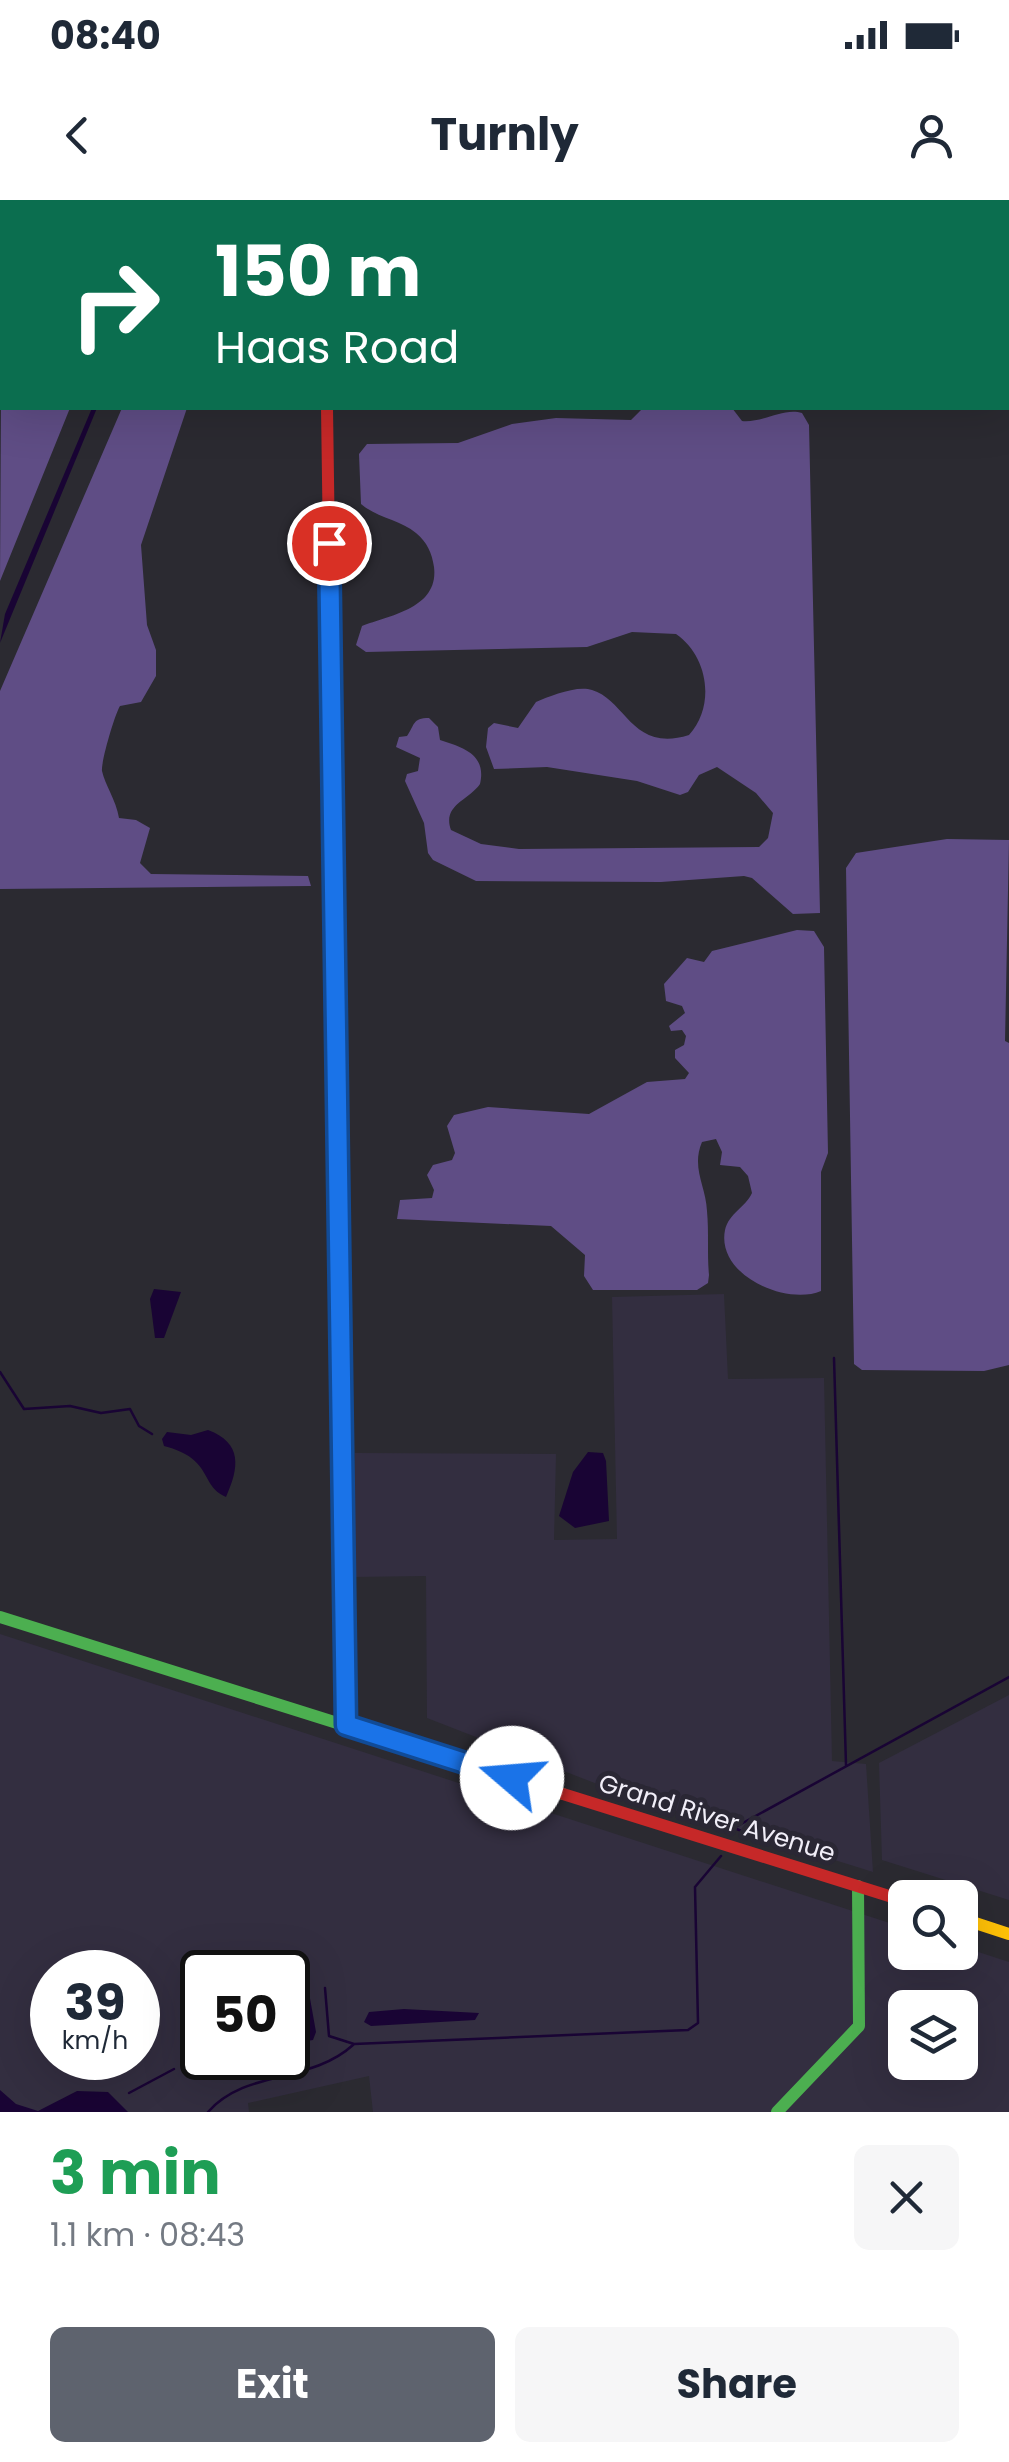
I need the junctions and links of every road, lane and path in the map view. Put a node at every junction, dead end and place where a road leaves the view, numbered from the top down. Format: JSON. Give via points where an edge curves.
{"nodes":[{"id":1,"x":327,"y":410,"type":"edge"},
{"id":2,"x":0,"y":1617,"type":"edge"},
{"id":3,"x":346,"y":1725,"type":"junction"},
{"id":4,"x":858,"y":1886,"type":"junction"},
{"id":5,"x":888,"y":1896,"type":"edge"},
{"id":6,"x":978,"y":1924,"type":"edge"},
{"id":7,"x":1009,"y":1934,"type":"edge"},
{"id":8,"x":778,"y":2112,"type":"edge"}],
"edges":[{"from":1,"to":3,"type":"street"},
{"from":2,"to":3,"type":"street","name":"Grand River Avenue"},
{"from":3,"to":4,"type":"street","name":"Grand River Avenue"},
{"from":4,"to":5,"type":"street","name":"Grand River Avenue"},
{"from":4,"to":8,"type":"street","via":[[859,2026]]},
{"from":6,"to":7,"type":"street"}]}
